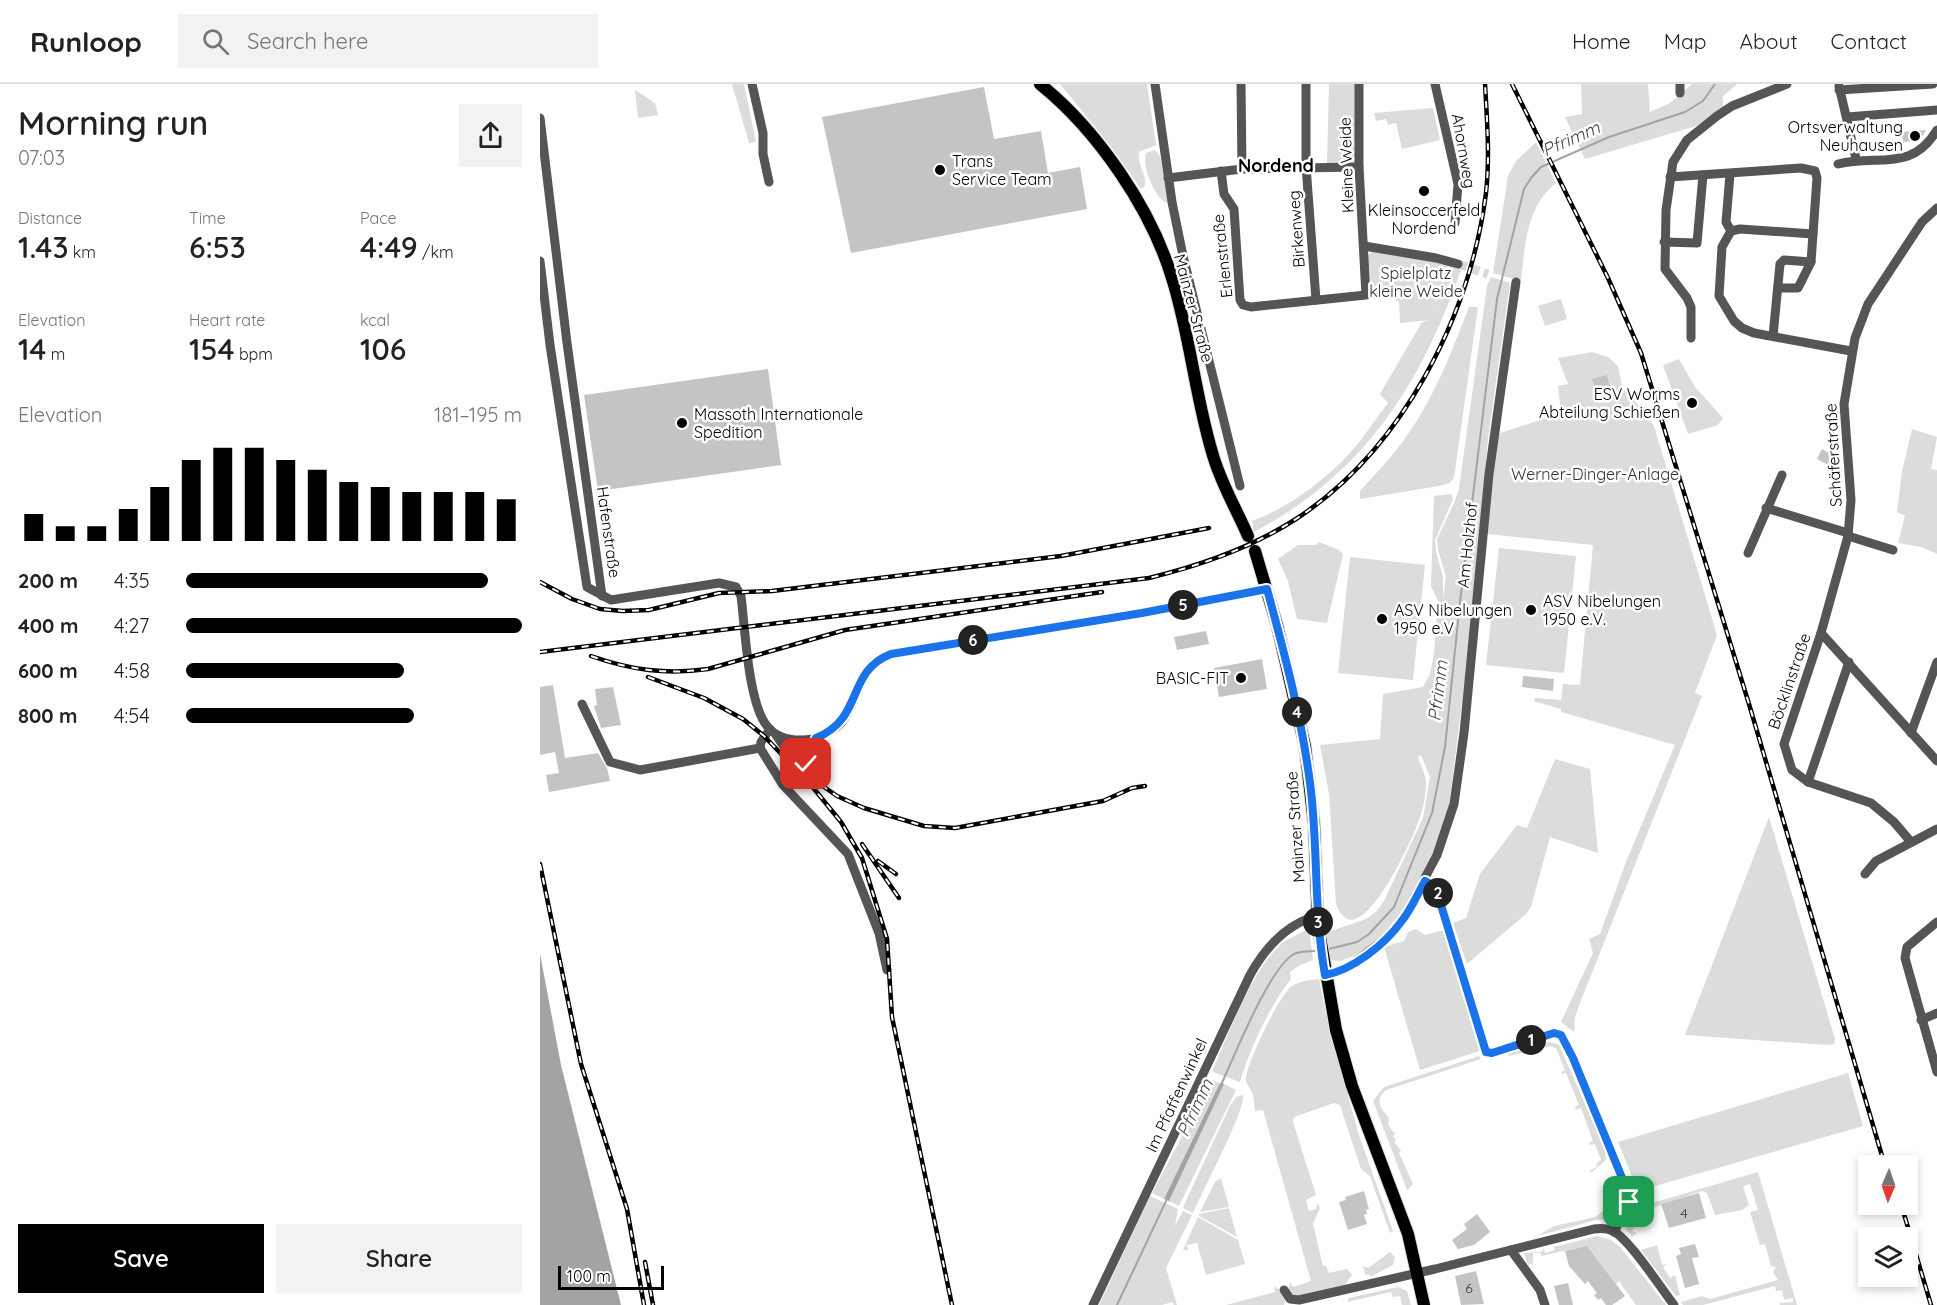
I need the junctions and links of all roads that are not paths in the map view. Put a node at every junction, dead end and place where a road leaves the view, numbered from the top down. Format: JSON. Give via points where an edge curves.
{"nodes":[{"id":1,"x":752,"y":84,"type":"edge"},
{"id":2,"x":1040,"y":84,"type":"edge"},
{"id":3,"x":1155,"y":84,"type":"edge"},
{"id":4,"x":1241,"y":84,"type":"edge"},
{"id":5,"x":1306,"y":84,"type":"edge"},
{"id":6,"x":1359,"y":84,"type":"edge"},
{"id":7,"x":1435,"y":84,"type":"edge"},
{"id":8,"x":1787,"y":84,"type":"edge"},
{"id":9,"x":1933,"y":84,"type":"edge"},
{"id":10,"x":1839,"y":87,"type":"edge"},
{"id":11,"x":1937,"y":110,"type":"edge"},
{"id":12,"x":1847,"y":117,"type":"junction"},
{"id":13,"x":540,"y":118,"type":"edge"},
{"id":14,"x":1937,"y":130,"type":"edge"},
{"id":15,"x":1856,"y":159,"type":"junction"},
{"id":16,"x":1838,"y":164,"type":"dead end"},
{"id":17,"x":1306,"y":166,"type":"junction"},
{"id":18,"x":1359,"y":167,"type":"junction"},
{"id":19,"x":1242,"y":170,"type":"junction"},
{"id":20,"x":1221,"y":171,"type":"junction"},
{"id":21,"x":1730,"y":174,"type":"junction"},
{"id":22,"x":1703,"y":176,"type":"junction"},
{"id":23,"x":1670,"y":177,"type":"junction"},
{"id":24,"x":1168,"y":178,"type":"junction"},
{"id":25,"x":769,"y":182,"type":"dead end"},
{"id":26,"x":540,"y":191,"type":"edge"},
{"id":27,"x":550,"y":199,"type":"junction"},
{"id":28,"x":1937,"y":208,"type":"edge"},
{"id":29,"x":1455,"y":224,"type":"dead end"},
{"id":30,"x":1731,"y":231,"type":"junction"},
{"id":31,"x":1813,"y":234,"type":"junction"},
{"id":32,"x":1664,"y":242,"type":"junction"},
{"id":33,"x":1364,"y":246,"type":"junction"},
{"id":34,"x":540,"y":261,"type":"edge"},
{"id":35,"x":1811,"y":262,"type":"junction"},
{"id":36,"x":1458,"y":264,"type":"tunnel mouth"},
{"id":37,"x":1516,"y":282,"type":"dead end"},
{"id":38,"x":1778,"y":288,"type":"junction"},
{"id":39,"x":1316,"y":300,"type":"junction"},
{"id":40,"x":1773,"y":336,"type":"junction"},
{"id":41,"x":1691,"y":338,"type":"dead end"},
{"id":42,"x":1851,"y":351,"type":"junction"},
{"id":43,"x":1782,"y":475,"type":"dead end"},
{"id":44,"x":1240,"y":486,"type":"dead end"},
{"id":45,"x":1766,"y":507,"type":"junction"},
{"id":46,"x":1848,"y":535,"type":"junction"},
{"id":47,"x":1248,"y":536,"type":"dead end"},
{"id":48,"x":1893,"y":550,"type":"dead end"},
{"id":49,"x":1255,"y":551,"type":"dead end"},
{"id":50,"x":1748,"y":554,"type":"dead end"},
{"id":51,"x":1267,"y":589,"type":"junction"},
{"id":52,"x":602,"y":596,"type":"junction"},
{"id":53,"x":1821,"y":633,"type":"junction"},
{"id":54,"x":1849,"y":662,"type":"junction"},
{"id":55,"x":1937,"y":662,"type":"edge"},
{"id":56,"x":582,"y":704,"type":"dead end"},
{"id":57,"x":773,"y":732,"type":"junction"},
{"id":58,"x":1911,"y":733,"type":"junction"},
{"id":59,"x":816,"y":738,"type":"junction"},
{"id":60,"x":760,"y":748,"type":"junction"},
{"id":61,"x":1937,"y":761,"type":"edge"},
{"id":62,"x":1809,"y":782,"type":"junction"},
{"id":63,"x":1937,"y":829,"type":"edge"},
{"id":64,"x":1911,"y":842,"type":"junction"},
{"id":65,"x":1865,"y":874,"type":"dead end"},
{"id":66,"x":1425,"y":881,"type":"junction"},
{"id":67,"x":1314,"y":917,"type":"junction"},
{"id":68,"x":1937,"y":922,"type":"edge"},
{"id":69,"x":888,"y":970,"type":"dead end"},
{"id":70,"x":1325,"y":975,"type":"junction"},
{"id":71,"x":1937,"y":1013,"type":"edge"},
{"id":72,"x":1921,"y":1020,"type":"junction"},
{"id":73,"x":1937,"y":1072,"type":"edge"},
{"id":74,"x":1614,"y":1232,"type":"junction"},
{"id":75,"x":1511,"y":1250,"type":"junction"},
{"id":76,"x":1417,"y":1273,"type":"junction"},
{"id":77,"x":1284,"y":1290,"type":"dead end"},
{"id":78,"x":1093,"y":1305,"type":"edge"},
{"id":79,"x":1424,"y":1305,"type":"edge"},
{"id":80,"x":1545,"y":1305,"type":"edge"},
{"id":81,"x":1674,"y":1305,"type":"edge"}],
"edges":[{"from":1,"to":25,"type":"street"},
{"from":2,"to":47,"type":"main road","name":"Mainzer Straße","via":[[1107,155],[1162,251],[1177,297],[1212,453]]},
{"from":3,"to":24,"type":"street","name":"Mainzer Straße"},
{"from":4,"to":19,"type":"street"},
{"from":5,"to":17,"type":"street","name":"Birkenweg"},
{"from":6,"to":18,"type":"street","name":"Kleine Weide"},
{"from":7,"to":29,"type":"street","name":"Ahornweg","via":[[1458,184]]},
{"from":8,"to":23,"type":"street","via":[[1732,106],[1705,125],[1681,148]]},
{"from":9,"to":10,"type":"street"},
{"from":10,"to":12,"type":"street"},
{"from":11,"to":12,"type":"street"},
{"from":12,"to":15,"type":"street"},
{"from":13,"to":27,"type":"street","name":"Hafenstraße"},
{"from":14,"to":15,"type":"street","via":[[1908,158]]},
{"from":15,"to":16,"type":"street"},
{"from":17,"to":18,"type":"street"},
{"from":17,"to":19,"type":"street"},
{"from":17,"to":39,"type":"street","name":"Birkenweg"},
{"from":18,"to":33,"type":"street","name":"Kleine Weide"},
{"from":19,"to":20,"type":"street"},
{"from":20,"to":24,"type":"street"},
{"from":20,"to":39,"type":"street","name":"Erlenstraße","via":[[1224,194],[1234,209],[1242,305]]},
{"from":21,"to":22,"type":"street"},
{"from":21,"to":30,"type":"street","via":[[1726,222]]},
{"from":21,"to":31,"type":"street","via":[[1811,168],[1817,178]]},
{"from":22,"to":23,"type":"street"},
{"from":22,"to":32,"type":"street","via":[[1697,243]]},
{"from":23,"to":32,"type":"street"},
{"from":24,"to":44,"type":"street","name":"Mainzer Straße","via":[[1183,256]]},
{"from":26,"to":27,"type":"street"},
{"from":27,"to":52,"type":"street","name":"Hafenstraße"},
{"from":28,"to":42,"type":"street","name":"Schäferstraße","via":[[1922,222],[1868,304]]},
{"from":30,"to":31,"type":"street"},
{"from":30,"to":40,"type":"street","via":[[1722,247],[1721,300],[1742,328]]},
{"from":31,"to":35,"type":"street"},
{"from":32,"to":41,"type":"street","via":[[1665,269],[1691,307]]},
{"from":33,"to":36,"type":"street"},
{"from":33,"to":39,"type":"street","name":"Kleine Weide","via":[[1366,295]]},
{"from":34,"to":52,"type":"street","name":"Hafenstraße","via":[[584,578],[590,590]]},
{"from":35,"to":38,"type":"street","via":[[1798,288]]},
{"from":35,"to":38,"type":"street","via":[[1782,262]]},
{"from":37,"to":66,"type":"street","name":"Am Holzhof","via":[[1489,474],[1457,784],[1451,816]]},
{"from":38,"to":40,"type":"street"},
{"from":40,"to":42,"type":"street"},
{"from":42,"to":46,"type":"street","name":"Schäferstraße","via":[[1845,404],[1851,500]]},
{"from":43,"to":45,"type":"street"},
{"from":45,"to":46,"type":"street","name":"Schäferstraße"},
{"from":45,"to":50,"type":"street"},
{"from":46,"to":48,"type":"street","name":"Schäferstraße"},
{"from":46,"to":53,"type":"street","name":"Böcklinstraße"},
{"from":49,"to":51,"type":"main road","name":"Mainzer Straße"},
{"from":51,"to":59,"type":"street","via":[[891,654],[868,668],[842,722]]},
{"from":51,"to":67,"type":"main road","name":"Mainzer Straße","via":[[1305,746],[1314,824]]},
{"from":52,"to":57,"type":"street","via":[[615,600],[718,583],[736,587],[741,596],[754,698],[762,719]]},
{"from":53,"to":54,"type":"street"},
{"from":53,"to":62,"type":"street","name":"Böcklinstraße","via":[[1784,744],[1792,770]]},
{"from":54,"to":58,"type":"street"},
{"from":54,"to":62,"type":"street"},
{"from":55,"to":58,"type":"street"},
{"from":56,"to":60,"type":"street","via":[[610,762],[640,770]]},
{"from":57,"to":59,"type":"street","via":[[795,740]]},
{"from":57,"to":59,"type":"street","via":[[784,747],[806,764],[818,765],[823,756]]},
{"from":57,"to":60,"type":"street","via":[[764,736]]},
{"from":58,"to":61,"type":"street"},
{"from":60,"to":69,"type":"street","via":[[783,785],[848,854],[879,933]]},
{"from":62,"to":64,"type":"street","name":"Böcklinstraße","via":[[1871,803]]},
{"from":63,"to":64,"type":"street"},
{"from":64,"to":65,"type":"street","via":[[1876,861]]},
{"from":66,"to":70,"type":"street","name":"Am Holzhof","via":[[1389,936],[1352,964]]},
{"from":66,"to":74,"type":"street","via":[[1437,892],[1486,1052],[1554,1033],[1566,1042],[1628,1194],[1628,1205]]},
{"from":67,"to":70,"type":"main road","name":"Mainzer Straße"},
{"from":67,"to":78,"type":"street","name":"Im Pfaffenwinkel","via":[[1294,925],[1276,939],[1250,975]]},
{"from":68,"to":72,"type":"street","via":[[1907,947],[1905,958]]},
{"from":70,"to":76,"type":"main road","name":"Mainzer Straße","via":[[1345,1063],[1403,1217]]},
{"from":71,"to":72,"type":"street"},
{"from":72,"to":73,"type":"street"},
{"from":74,"to":75,"type":"street","via":[[1594,1229]]},
{"from":74,"to":81,"type":"street"},
{"from":75,"to":76,"type":"street"},
{"from":75,"to":80,"type":"street","via":[[1540,1290]]},
{"from":76,"to":77,"type":"street","via":[[1296,1300],[1288,1298]]},
{"from":76,"to":79,"type":"main road","name":"Mainzer Straße"}]}
